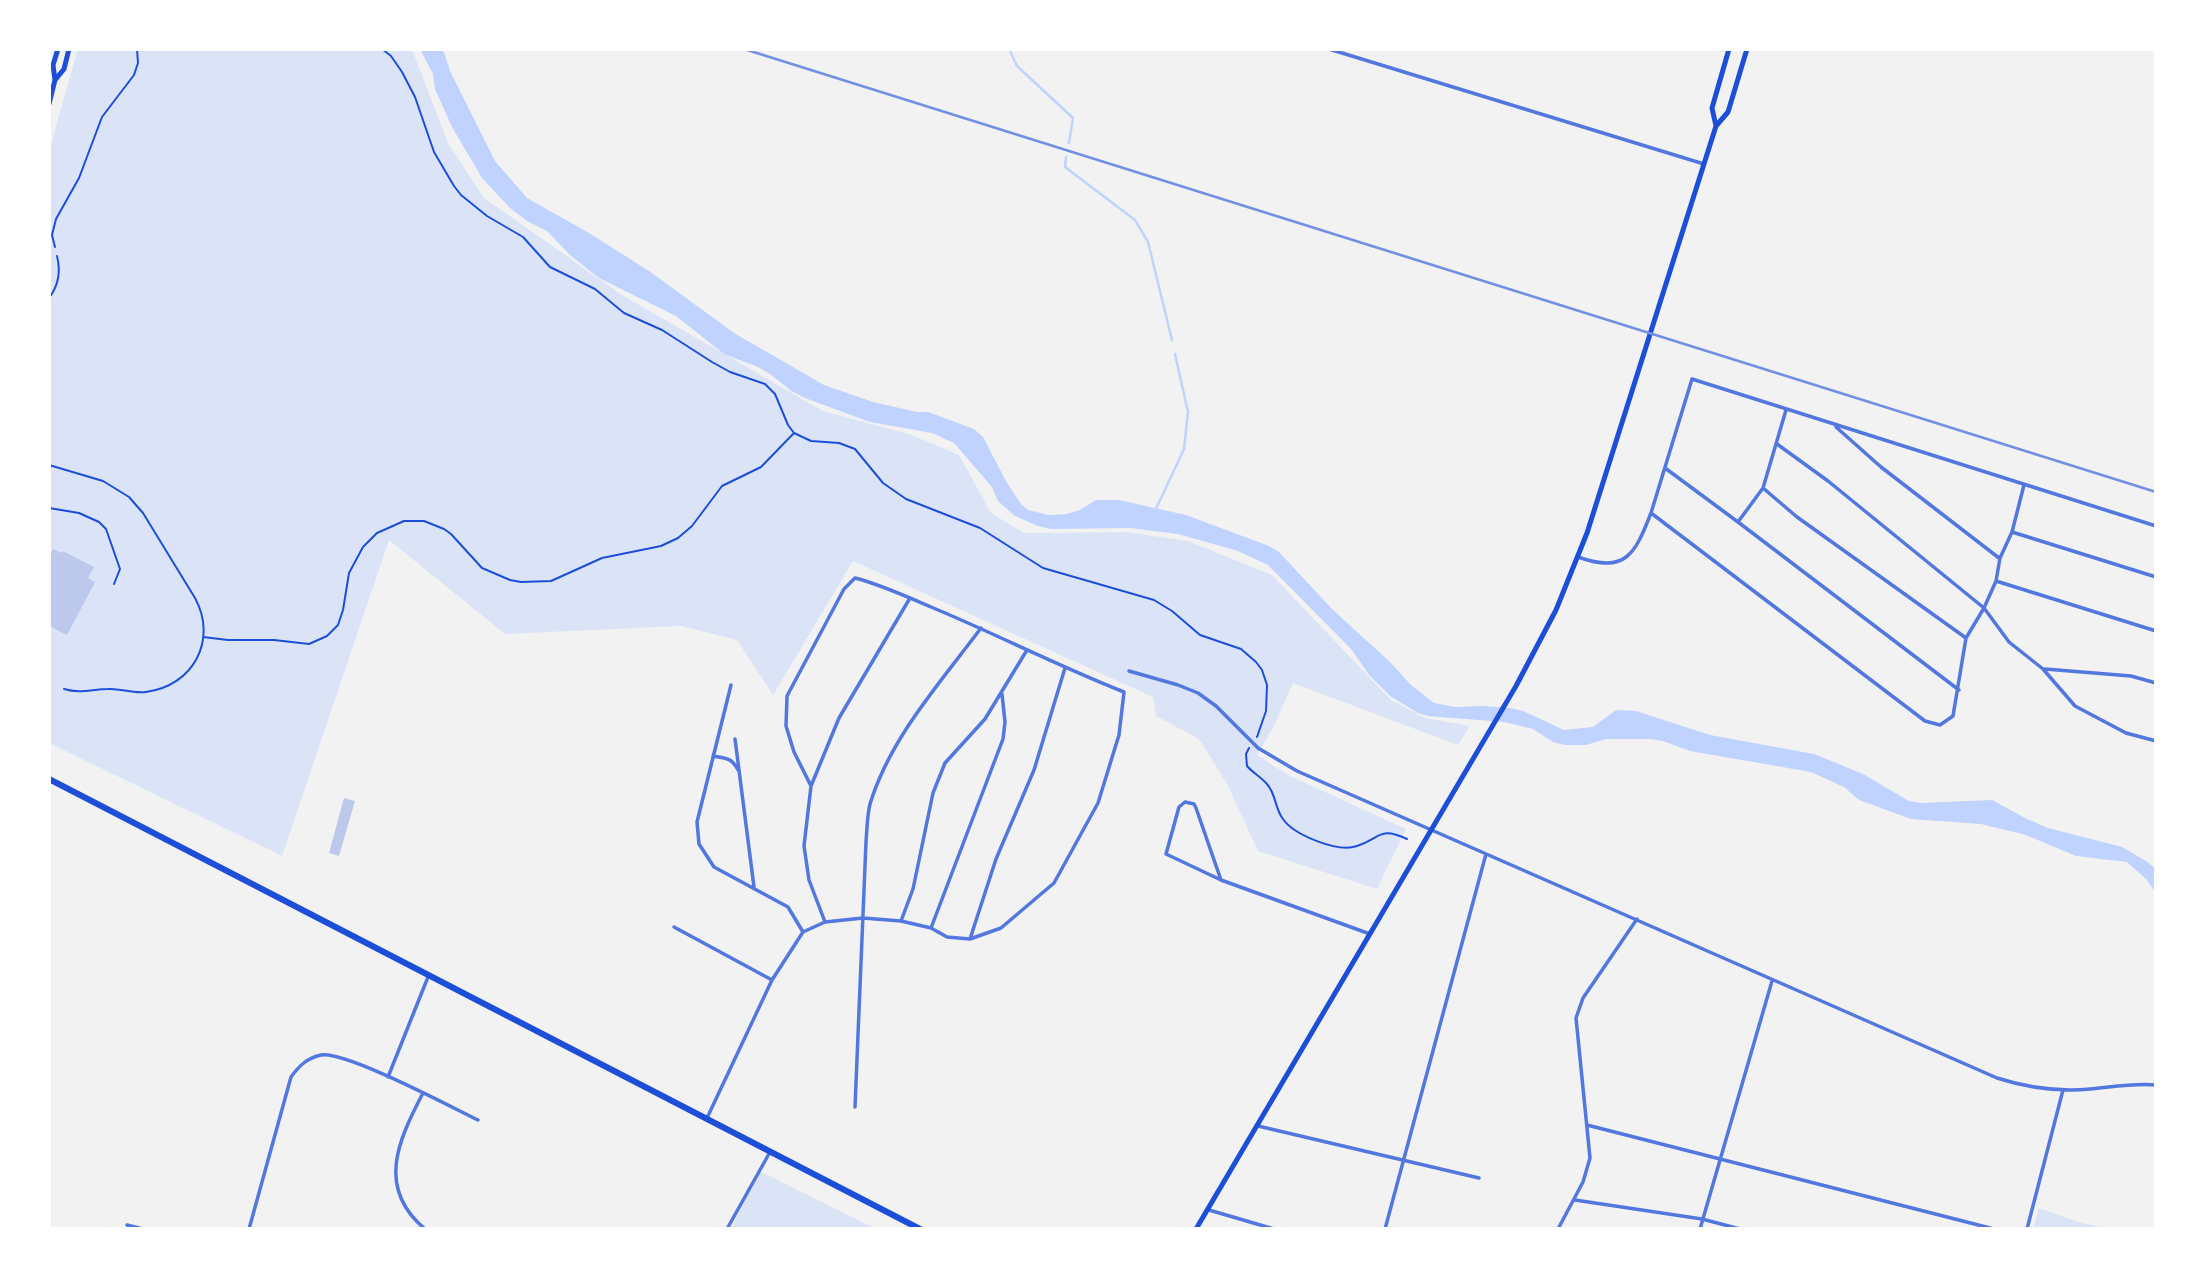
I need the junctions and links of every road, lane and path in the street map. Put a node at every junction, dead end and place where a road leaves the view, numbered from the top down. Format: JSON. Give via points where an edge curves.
{"nodes":[{"id":1,"x":58,"y":49,"type":"edge"},
{"id":2,"x":69,"y":49,"type":"edge"},
{"id":3,"x":137,"y":49,"type":"edge"},
{"id":4,"x":383,"y":49,"type":"edge"},
{"id":5,"x":1329,"y":49,"type":"edge"},
{"id":6,"x":1729,"y":49,"type":"edge"},
{"id":7,"x":1747,"y":49,"type":"edge"},
{"id":8,"x":55,"y":80,"type":"junction"},
{"id":9,"x":49,"y":104,"type":"edge"},
{"id":10,"x":1716,"y":126,"type":"junction"},
{"id":11,"x":1704,"y":164,"type":"junction"},
{"id":12,"x":55,"y":247,"type":"dead end"},
{"id":13,"x":57,"y":256,"type":"dead end"},
{"id":14,"x":49,"y":298,"type":"edge"},
{"id":15,"x":1786,"y":410,"type":"junction"},
{"id":16,"x":1835,"y":425,"type":"junction"},
{"id":17,"x":794,"y":433,"type":"junction"},
{"id":18,"x":1777,"y":444,"type":"junction"},
{"id":19,"x":49,"y":465,"type":"edge"},
{"id":20,"x":1665,"y":468,"type":"junction"},
{"id":21,"x":2024,"y":485,"type":"junction"},
{"id":22,"x":1763,"y":488,"type":"junction"},
{"id":23,"x":49,"y":508,"type":"edge"},
{"id":24,"x":1651,"y":513,"type":"junction"},
{"id":25,"x":1738,"y":522,"type":"junction"},
{"id":26,"x":2156,"y":526,"type":"edge"},
{"id":27,"x":2012,"y":532,"type":"junction"},
{"id":28,"x":1578,"y":557,"type":"junction"},
{"id":29,"x":2000,"y":558,"type":"junction"},
{"id":30,"x":2156,"y":576,"type":"edge"},
{"id":31,"x":1996,"y":581,"type":"junction"},
{"id":32,"x":114,"y":584,"type":"dead end"},
{"id":33,"x":910,"y":598,"type":"junction"},
{"id":34,"x":1984,"y":608,"type":"junction"},
{"id":35,"x":981,"y":628,"type":"junction"},
{"id":36,"x":2156,"y":631,"type":"edge"},
{"id":37,"x":203,"y":638,"type":"junction"},
{"id":38,"x":1966,"y":638,"type":"junction"},
{"id":39,"x":1027,"y":650,"type":"junction"},
{"id":40,"x":1065,"y":668,"type":"junction"},
{"id":41,"x":2043,"y":669,"type":"junction"},
{"id":42,"x":1129,"y":671,"type":"dead end"},
{"id":43,"x":2156,"y":683,"type":"edge"},
{"id":44,"x":731,"y":685,"type":"dead end"},
{"id":45,"x":64,"y":689,"type":"dead end"},
{"id":46,"x":1959,"y":690,"type":"junction"},
{"id":47,"x":1002,"y":692,"type":"junction"},
{"id":48,"x":1256,"y":738,"type":"dead end"},
{"id":49,"x":735,"y":739,"type":"dead end"},
{"id":50,"x":2156,"y":741,"type":"edge"},
{"id":51,"x":1249,"y":748,"type":"dead end"},
{"id":52,"x":713,"y":756,"type":"junction"},
{"id":53,"x":739,"y":772,"type":"junction"},
{"id":54,"x":49,"y":779,"type":"edge"},
{"id":55,"x":811,"y":786,"type":"junction"},
{"id":56,"x":1431,"y":830,"type":"junction"},
{"id":57,"x":1407,"y":839,"type":"dead end"},
{"id":58,"x":1486,"y":854,"type":"junction"},
{"id":59,"x":1221,"y":880,"type":"junction"},
{"id":60,"x":754,"y":887,"type":"junction"},
{"id":61,"x":863,"y":918,"type":"junction"},
{"id":62,"x":1637,"y":919,"type":"junction"},
{"id":63,"x":901,"y":921,"type":"junction"},
{"id":64,"x":825,"y":922,"type":"junction"},
{"id":65,"x":674,"y":927,"type":"dead end"},
{"id":66,"x":931,"y":928,"type":"junction"},
{"id":67,"x":803,"y":932,"type":"junction"},
{"id":68,"x":1370,"y":934,"type":"junction"},
{"id":69,"x":970,"y":939,"type":"junction"},
{"id":70,"x":428,"y":977,"type":"junction"},
{"id":71,"x":772,"y":980,"type":"junction"},
{"id":72,"x":1772,"y":981,"type":"junction"},
{"id":73,"x":388,"y":1077,"type":"junction"},
{"id":74,"x":2156,"y":1085,"type":"edge"},
{"id":75,"x":2063,"y":1090,"type":"junction"},
{"id":76,"x":423,"y":1093,"type":"junction"},
{"id":77,"x":855,"y":1107,"type":"dead end"},
{"id":78,"x":706,"y":1119,"type":"junction"},
{"id":79,"x":478,"y":1120,"type":"dead end"},
{"id":80,"x":1587,"y":1125,"type":"junction"},
{"id":81,"x":1258,"y":1126,"type":"junction"},
{"id":82,"x":770,"y":1152,"type":"junction"},
{"id":83,"x":1720,"y":1158,"type":"junction"},
{"id":84,"x":1404,"y":1160,"type":"junction"},
{"id":85,"x":1479,"y":1178,"type":"dead end"},
{"id":86,"x":1575,"y":1200,"type":"junction"},
{"id":87,"x":1209,"y":1210,"type":"junction"},
{"id":88,"x":1702,"y":1219,"type":"junction"},
{"id":89,"x":127,"y":1225,"type":"dead end"},
{"id":90,"x":143,"y":1229,"type":"edge"},
{"id":91,"x":249,"y":1229,"type":"edge"},
{"id":92,"x":425,"y":1229,"type":"edge"},
{"id":93,"x":727,"y":1229,"type":"edge"},
{"id":94,"x":920,"y":1229,"type":"edge"},
{"id":95,"x":1199,"y":1229,"type":"edge"},
{"id":96,"x":1274,"y":1229,"type":"edge"},
{"id":97,"x":1385,"y":1229,"type":"edge"},
{"id":98,"x":1558,"y":1229,"type":"edge"},
{"id":99,"x":1700,"y":1229,"type":"edge"},
{"id":100,"x":1740,"y":1229,"type":"edge"},
{"id":101,"x":1994,"y":1229,"type":"edge"},
{"id":102,"x":2028,"y":1229,"type":"edge"}],
"edges":[{"from":1,"to":8,"type":"main road"},
{"from":2,"to":8,"type":"main road","via":[[64,69]]},
{"from":3,"to":12,"type":"path","via":[[134,75],[102,117],[79,178],[55,219]]},
{"from":4,"to":17,"type":"path","via":[[402,72],[434,152],[461,195],[523,237],[558,272],[588,285],[624,313],[663,330],[730,372],[765,384],[775,394]]},
{"from":5,"to":11,"type":"street"},
{"from":6,"to":10,"type":"main road","via":[[1712,108]]},
{"from":7,"to":10,"type":"main road","via":[[1728,112]]},
{"from":8,"to":9,"type":"main road"},
{"from":10,"to":11,"type":"main road"},
{"from":11,"to":28,"type":"main road"},
{"from":13,"to":14,"type":"path","via":[[60,273]]},
{"from":15,"to":16,"type":"street"},
{"from":15,"to":18,"type":"street"},
{"from":15,"to":20,"type":"street","via":[[1692,379]]},
{"from":16,"to":21,"type":"street"},
{"from":16,"to":29,"type":"street","via":[[1881,467]]},
{"from":17,"to":37,"type":"path","via":[[761,467],[722,486],[692,526],[661,545],[602,558],[551,581],[521,582],[482,568],[444,529],[404,521],[377,533],[363,547],[349,573],[338,625],[327,636],[309,644]]},
{"from":17,"to":48,"type":"path","via":[[855,449],[892,490],[980,528],[1043,568],[1145,596],[1164,605],[1200,635],[1241,649],[1262,670],[1267,685],[1266,711]]},
{"from":18,"to":22,"type":"street"},
{"from":18,"to":34,"type":"street"},
{"from":19,"to":37,"type":"path","via":[[111,484],[136,505],[198,604]]},
{"from":20,"to":24,"type":"street"},
{"from":20,"to":25,"type":"street"},
{"from":21,"to":26,"type":"street"},
{"from":21,"to":27,"type":"street"},
{"from":22,"to":25,"type":"street"},
{"from":22,"to":38,"type":"street"},
{"from":23,"to":32,"type":"path","via":[[79,513],[106,529],[120,569]]},
{"from":24,"to":28,"type":"street","via":[[1640,542],[1626,558],[1597,564]]},
{"from":24,"to":46,"type":"street","via":[[1925,721],[1940,725],[1953,716]]},
{"from":25,"to":46,"type":"street"},
{"from":27,"to":29,"type":"street"},
{"from":27,"to":30,"type":"street"},
{"from":28,"to":56,"type":"main road","via":[[1516,686]]},
{"from":29,"to":31,"type":"street"},
{"from":31,"to":34,"type":"street"},
{"from":31,"to":36,"type":"street"},
{"from":33,"to":35,"type":"street"},
{"from":33,"to":55,"type":"street","via":[[839,718]]},
{"from":33,"to":55,"type":"street","via":[[855,578],[844,589],[787,696],[786,726]]},
{"from":34,"to":38,"type":"street"},
{"from":34,"to":41,"type":"street","via":[[2008,642]]},
{"from":35,"to":39,"type":"street"},
{"from":35,"to":61,"type":"street","via":[[887,761],[869,806]]},
{"from":37,"to":45,"type":"path","via":[[188,673],[157,690]]},
{"from":38,"to":46,"type":"street"},
{"from":39,"to":40,"type":"street"},
{"from":39,"to":47,"type":"street"},
{"from":40,"to":69,"type":"street","via":[[1034,770],[996,859]]},
{"from":40,"to":69,"type":"street","via":[[1124,692],[1119,735],[1098,803],[1054,883],[1001,928]]},
{"from":41,"to":43,"type":"street","via":[[2132,676]]},
{"from":41,"to":50,"type":"street","via":[[2075,706],[2126,733]]},
{"from":42,"to":56,"type":"street","via":[[1198,693],[1275,760]]},
{"from":44,"to":52,"type":"street"},
{"from":47,"to":63,"type":"street","via":[[985,719],[945,763],[933,793],[913,889]]},
{"from":47,"to":66,"type":"street","via":[[1003,739]]},
{"from":49,"to":53,"type":"street"},
{"from":51,"to":57,"type":"path","via":[[1247,766],[1270,788],[1283,820],[1298,831],[1344,849],[1387,832]]},
{"from":52,"to":53,"type":"street","via":[[733,761]]},
{"from":52,"to":60,"type":"street","via":[[697,822],[699,844],[714,867]]},
{"from":53,"to":60,"type":"street"},
{"from":54,"to":70,"type":"main road"},
{"from":55,"to":64,"type":"street","via":[[804,846],[809,880]]},
{"from":56,"to":58,"type":"street"},
{"from":56,"to":68,"type":"main road"},
{"from":58,"to":62,"type":"street"},
{"from":58,"to":84,"type":"street"},
{"from":59,"to":59,"type":"street","via":[[1166,854],[1179,807],[1185,802],[1196,808]]},
{"from":59,"to":68,"type":"street"},
{"from":60,"to":67,"type":"street","via":[[788,907]]},
{"from":61,"to":63,"type":"street"},
{"from":61,"to":64,"type":"street"},
{"from":61,"to":77,"type":"street"},
{"from":62,"to":72,"type":"street"},
{"from":62,"to":80,"type":"street","via":[[1583,998],[1576,1018]]},
{"from":63,"to":66,"type":"street"},
{"from":64,"to":67,"type":"street"},
{"from":65,"to":71,"type":"street"},
{"from":66,"to":69,"type":"street","via":[[947,937]]},
{"from":67,"to":71,"type":"street"},
{"from":68,"to":81,"type":"main road"},
{"from":70,"to":73,"type":"street"},
{"from":70,"to":78,"type":"main road"},
{"from":71,"to":78,"type":"street"},
{"from":72,"to":75,"type":"street","via":[[1997,1078]]},
{"from":72,"to":83,"type":"street"},
{"from":73,"to":76,"type":"street"},
{"from":73,"to":91,"type":"street","via":[[336,1056],[311,1058],[299,1066],[290,1077]]},
{"from":74,"to":75,"type":"street"},
{"from":75,"to":102,"type":"street"},
{"from":76,"to":79,"type":"street"},
{"from":76,"to":92,"type":"street","via":[[396,1155],[395,1184],[405,1208]]},
{"from":78,"to":82,"type":"main road"},
{"from":80,"to":83,"type":"street"},
{"from":80,"to":86,"type":"street","via":[[1590,1158]]},
{"from":81,"to":84,"type":"street"},
{"from":81,"to":87,"type":"main road"},
{"from":82,"to":93,"type":"street"},
{"from":82,"to":94,"type":"main road"},
{"from":83,"to":88,"type":"street"},
{"from":83,"to":101,"type":"street"},
{"from":84,"to":85,"type":"street"},
{"from":84,"to":97,"type":"street"},
{"from":86,"to":88,"type":"street"},
{"from":86,"to":98,"type":"street"},
{"from":87,"to":95,"type":"main road"},
{"from":87,"to":96,"type":"street"},
{"from":88,"to":99,"type":"street"},
{"from":88,"to":100,"type":"street"},
{"from":89,"to":90,"type":"street"}]}
